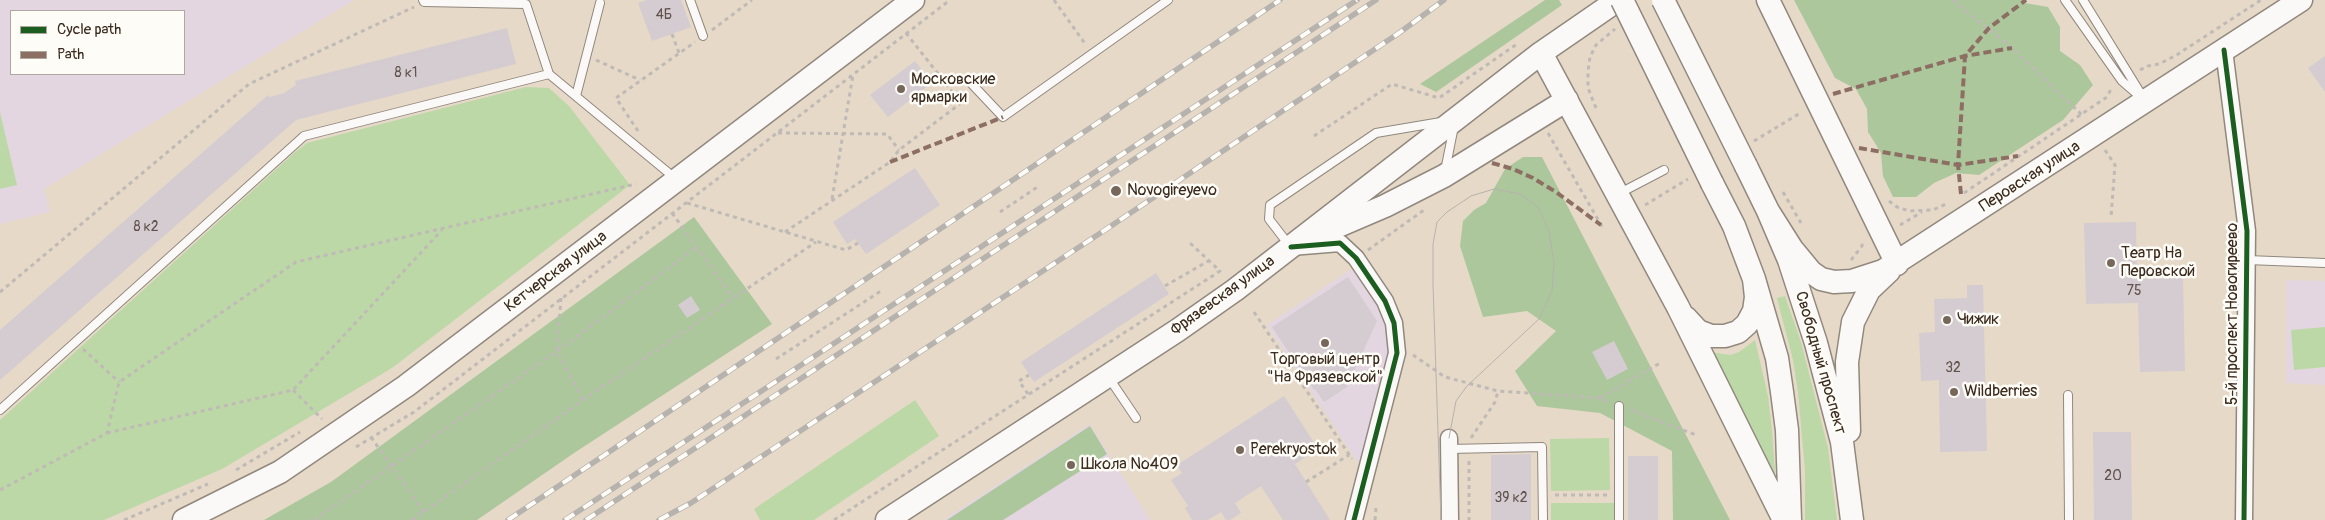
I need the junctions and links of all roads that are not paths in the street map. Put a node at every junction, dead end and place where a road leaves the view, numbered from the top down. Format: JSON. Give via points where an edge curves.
{"nodes":[{"id":1,"x":690,"y":0,"type":"edge"},
{"id":2,"x":1168,"y":0,"type":"edge"},
{"id":3,"x":1618,"y":0,"type":"edge"},
{"id":4,"x":1622,"y":0,"type":"edge"},
{"id":5,"x":1664,"y":0,"type":"edge"},
{"id":6,"x":1768,"y":0,"type":"edge"},
{"id":7,"x":2065,"y":0,"type":"edge"},
{"id":8,"x":2083,"y":0,"type":"edge"},
{"id":9,"x":2301,"y":0,"type":"edge"},
{"id":10,"x":424,"y":1,"type":"edge"},
{"id":11,"x":602,"y":1,"type":"edge"},
{"id":12,"x":901,"y":6,"type":"edge"},
{"id":13,"x":703,"y":36,"type":"road end"},
{"id":14,"x":2224,"y":50,"type":"junction"},
{"id":15,"x":1541,"y":54,"type":"junction"},
{"id":16,"x":549,"y":74,"type":"junction"},
{"id":17,"x":969,"y":82,"type":"dead end"},
{"id":18,"x":576,"y":96,"type":"junction"},
{"id":19,"x":1567,"y":100,"type":"junction"},
{"id":20,"x":2146,"y":102,"type":"junction"},
{"id":21,"x":1456,"y":120,"type":"junction"},
{"id":22,"x":1664,"y":170,"type":"dead end"},
{"id":23,"x":1444,"y":176,"type":"junction"},
{"id":24,"x":677,"y":180,"type":"junction"},
{"id":25,"x":1626,"y":190,"type":"junction"},
{"id":26,"x":1768,"y":211,"type":"junction"},
{"id":27,"x":1290,"y":247,"type":"junction"},
{"id":28,"x":2246,"y":260,"type":"junction"},
{"id":29,"x":2325,"y":263,"type":"edge"},
{"id":30,"x":1897,"y":264,"type":"junction"},
{"id":31,"x":1754,"y":280,"type":"junction"},
{"id":32,"x":1678,"y":307,"type":"junction"},
{"id":33,"x":1108,"y":376,"type":"junction"},
{"id":34,"x":2068,"y":394,"type":"dead end"},
{"id":35,"x":1620,"y":406,"type":"road end"},
{"id":36,"x":0,"y":410,"type":"edge"},
{"id":37,"x":1136,"y":418,"type":"dead end"},
{"id":38,"x":1449,"y":444,"type":"joint"},
{"id":39,"x":184,"y":520,"type":"edge"},
{"id":40,"x":887,"y":520,"type":"edge"},
{"id":41,"x":1354,"y":520,"type":"edge"},
{"id":42,"x":1450,"y":520,"type":"edge"},
{"id":43,"x":1543,"y":520,"type":"edge"},
{"id":44,"x":1619,"y":520,"type":"edge"},
{"id":45,"x":1784,"y":520,"type":"edge"},
{"id":46,"x":1790,"y":520,"type":"edge"},
{"id":47,"x":1852,"y":520,"type":"edge"},
{"id":48,"x":2069,"y":520,"type":"edge"},
{"id":49,"x":2244,"y":520,"type":"edge"}],
"edges":[{"from":1,"to":13,"type":"lane"},
{"from":2,"to":17,"type":"lane","via":[[1003,117]]},
{"from":3,"to":15,"type":"main road","name":"Фрязевская улица"},
{"from":4,"to":31,"type":"main road","bridge":true,"via":[[1734,226]]},
{"from":5,"to":26,"type":"main road","bridge":true},
{"from":6,"to":30,"type":"main road"},
{"from":7,"to":20,"type":"lane","via":[[2122,81]]},
{"from":8,"to":20,"type":"lane"},
{"from":9,"to":14,"type":"main road","name":"Перовская улица"},
{"from":10,"to":16,"type":"lane","via":[[526,4]]},
{"from":11,"to":18,"type":"lane"},
{"from":12,"to":24,"type":"main road","name":"Кетчерская улица"},
{"from":14,"to":20,"type":"main road","name":"Перовская улица"},
{"from":14,"to":28,"type":"street","name":"5-й проспект Новогиреево","via":[[2247,231]]},
{"from":15,"to":19,"type":"main road"},
{"from":15,"to":21,"type":"main road","name":"Фрязевская улица"},
{"from":16,"to":18,"type":"lane"},
{"from":16,"to":36,"type":"lane","via":[[304,136]]},
{"from":18,"to":24,"type":"lane"},
{"from":19,"to":23,"type":"main road"},
{"from":19,"to":25,"type":"main road"},
{"from":20,"to":30,"type":"main road","name":"Перовская улица"},
{"from":21,"to":23,"type":"lane"},
{"from":21,"to":27,"type":"main road","name":"Фрязевская улица"},
{"from":21,"to":27,"type":"lane","via":[[1376,133],[1270,204],[1269,218]]},
{"from":22,"to":25,"type":"lane"},
{"from":23,"to":27,"type":"main road","via":[[1385,206]]},
{"from":24,"to":39,"type":"main road","name":"Кетчерская улица","via":[[406,386],[280,472]]},
{"from":25,"to":32,"type":"main road"},
{"from":26,"to":30,"type":"main road","name":"Перовская улица","via":[[1792,249],[1821,279],[1852,281]]},
{"from":26,"to":47,"type":"main road","name":"Свободный проспект","via":[[1801,294],[1830,389],[1842,442]]},
{"from":27,"to":33,"type":"main road","name":"Фрязевская улица","via":[[1178,330]]},
{"from":27,"to":41,"type":"street","via":[[1340,243],[1356,258],[1385,301],[1394,322],[1397,344],[1394,368]]},
{"from":28,"to":29,"type":"lane"},
{"from":28,"to":49,"type":"street","name":"5-й проспект Новогиреево"},
{"from":30,"to":47,"type":"main road","via":[[1869,290],[1852,322],[1849,338]]},
{"from":31,"to":32,"type":"main road","via":[[1754,311],[1738,332],[1711,336],[1698,330]]},
{"from":31,"to":46,"type":"main road","via":[[1773,342],[1782,392],[1787,430]]},
{"from":32,"to":45,"type":"main road"},
{"from":33,"to":37,"type":"lane"},
{"from":33,"to":40,"type":"main road","name":"Фрязевская улица"},
{"from":34,"to":48,"type":"lane"},
{"from":35,"to":44,"type":"lane"},
{"from":38,"to":42,"type":"street"},
{"from":38,"to":43,"type":"lane","via":[[1542,447]]}]}
